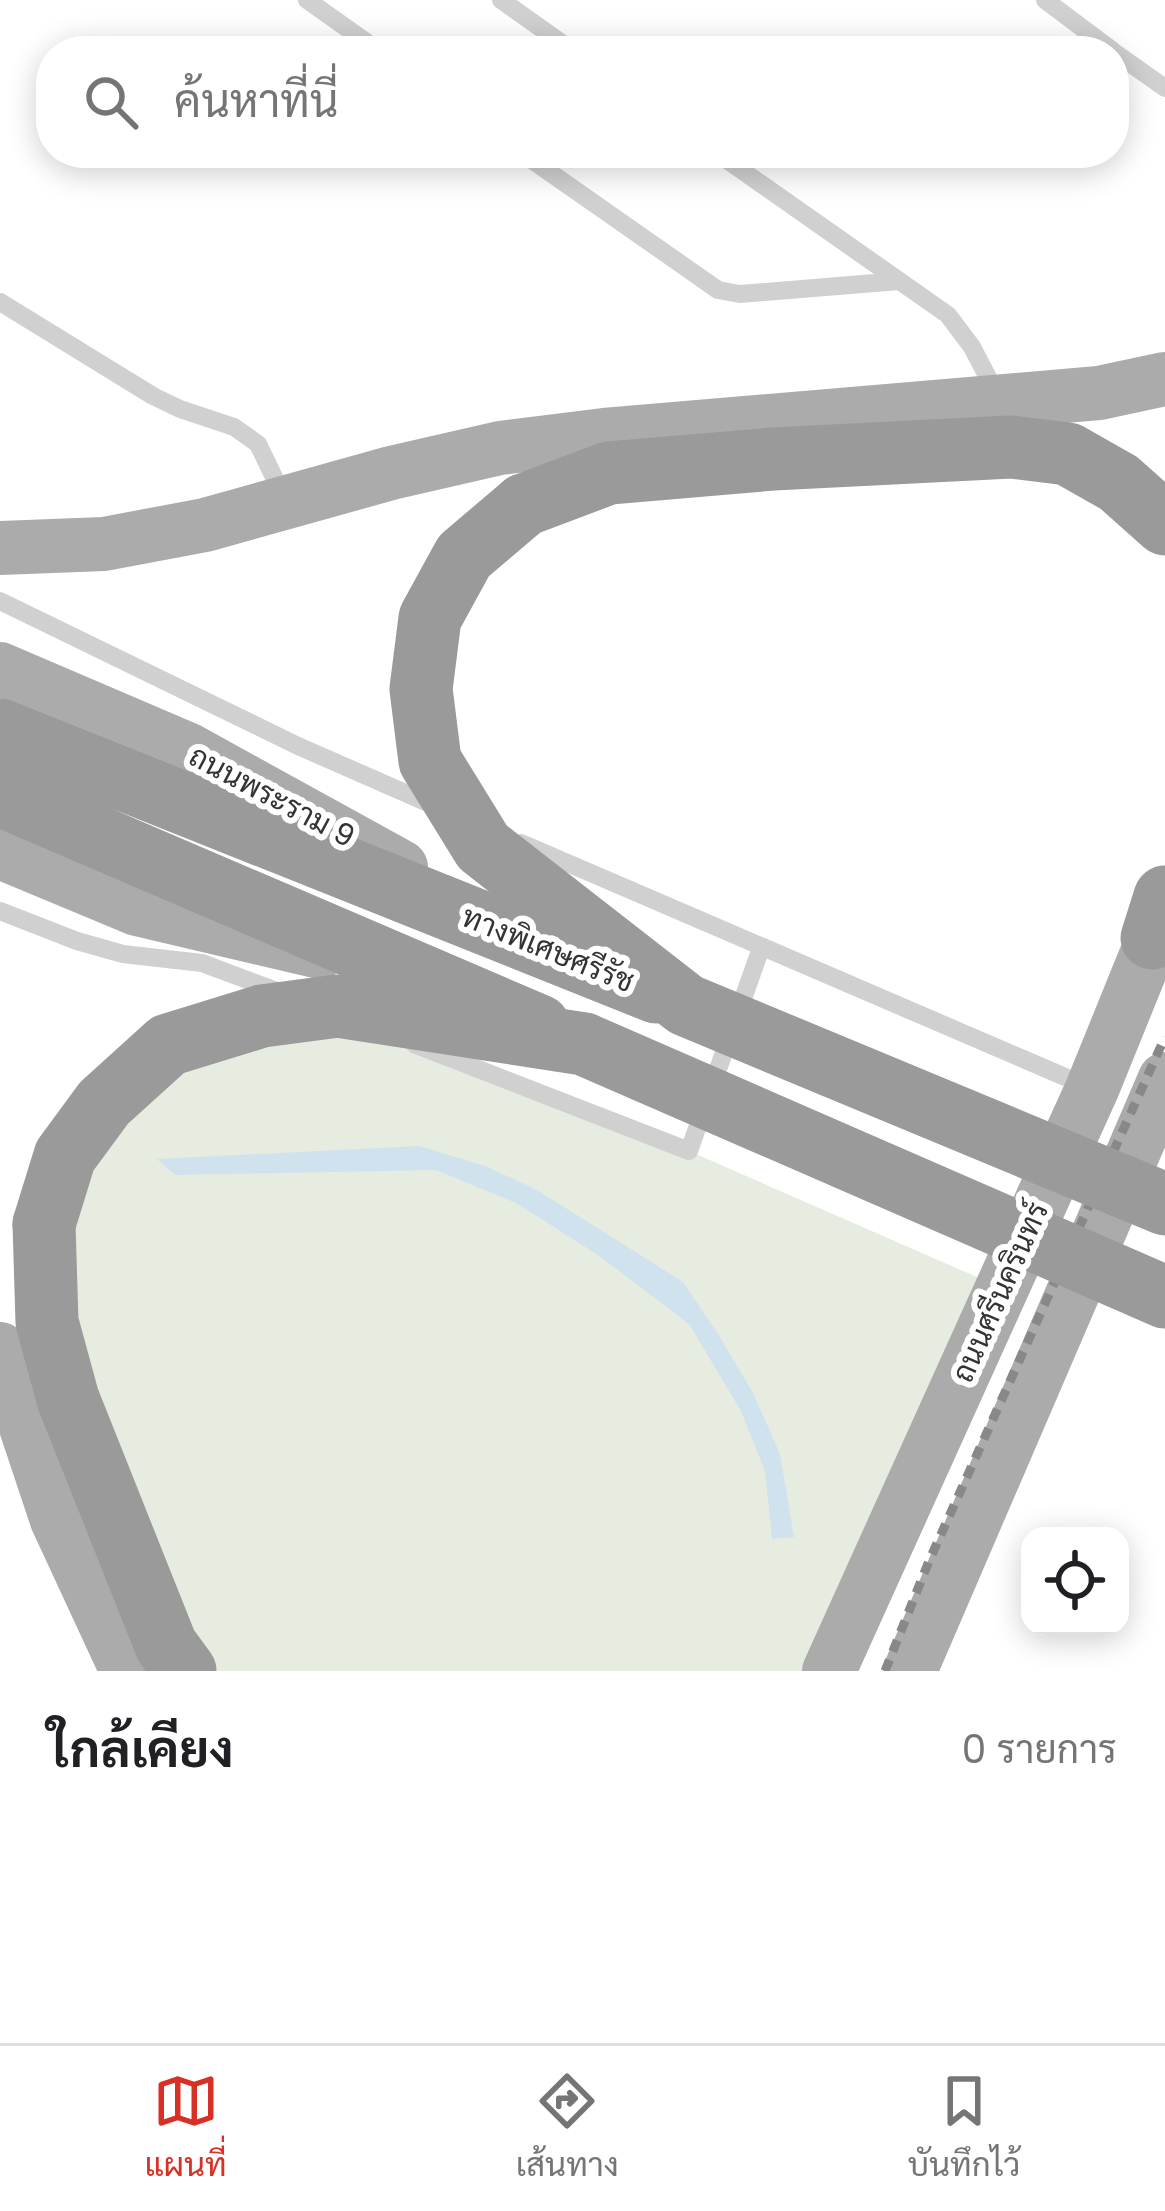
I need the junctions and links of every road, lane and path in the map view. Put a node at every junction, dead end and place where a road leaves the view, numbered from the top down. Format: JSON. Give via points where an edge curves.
{"nodes":[{"id":1,"x":307,"y":0,"type":"edge"},
{"id":2,"x":501,"y":0,"type":"edge"},
{"id":3,"x":1045,"y":0,"type":"edge"},
{"id":4,"x":358,"y":36,"type":"edge"},
{"id":5,"x":552,"y":36,"type":"edge"},
{"id":6,"x":1087,"y":36,"type":"edge"},
{"id":7,"x":1129,"y":68,"type":"edge"},
{"id":8,"x":1165,"y":88,"type":"edge"},
{"id":9,"x":543,"y":168,"type":"edge"},
{"id":10,"x":738,"y":168,"type":"edge"},
{"id":11,"x":898,"y":281,"type":"junction"},
{"id":12,"x":0,"y":302,"type":"edge"},
{"id":13,"x":1165,"y":379,"type":"edge"},
{"id":14,"x":1001,"y":402,"type":"junction"},
{"id":15,"x":286,"y":503,"type":"junction"},
{"id":16,"x":1165,"y":524,"type":"edge"},
{"id":17,"x":0,"y":548,"type":"edge"},
{"id":18,"x":0,"y":601,"type":"edge"},
{"id":19,"x":0,"y":669,"type":"edge"},
{"id":20,"x":0,"y":730,"type":"edge"},
{"id":21,"x":0,"y":795,"type":"edge"},
{"id":22,"x":488,"y":829,"type":"dead end"},
{"id":23,"x":509,"y":838,"type":"dead end"},
{"id":24,"x":0,"y":852,"type":"edge"},
{"id":25,"x":0,"y":911,"type":"edge"},
{"id":26,"x":1160,"y":915,"type":"edge"},
{"id":27,"x":535,"y":943,"type":"junction"},
{"id":28,"x":761,"y":948,"type":"junction"},
{"id":29,"x":427,"y":978,"type":"junction"},
{"id":30,"x":686,"y":1005,"type":"junction"},
{"id":31,"x":584,"y":1044,"type":"junction"},
{"id":32,"x":1165,"y":1079,"type":"edge"},
{"id":33,"x":1092,"y":1089,"type":"junction"},
{"id":34,"x":1165,"y":1204,"type":"edge"},
{"id":35,"x":1165,"y":1298,"type":"edge"},
{"id":36,"x":0,"y":1349,"type":"edge"},
{"id":37,"x":127,"y":1671,"type":"edge"},
{"id":38,"x":184,"y":1671,"type":"edge"},
{"id":39,"x":829,"y":1671,"type":"edge"},
{"id":40,"x":910,"y":1671,"type":"edge"}],
"edges":[{"from":1,"to":4,"type":"lane"},
{"from":2,"to":5,"type":"lane"},
{"from":3,"to":6,"type":"lane"},
{"from":7,"to":8,"type":"lane"},
{"from":9,"to":11,"type":"lane","via":[[718,290]]},
{"from":10,"to":11,"type":"lane"},
{"from":11,"to":14,"type":"lane","via":[[948,315]]},
{"from":12,"to":15,"type":"lane","via":[[153,396],[234,427],[257,444]]},
{"from":13,"to":14,"type":"main road"},
{"from":14,"to":15,"type":"main road","via":[[500,448]]},
{"from":15,"to":17,"type":"main road","via":[[104,544]]},
{"from":16,"to":30,"type":"highway","bridge":true,"via":[[1119,483],[1069,454],[1011,447],[609,473],[524,505],[464,556],[430,618],[422,689],[430,761],[483,848]]},
{"from":18,"to":22,"type":"lane"},
{"from":19,"to":27,"type":"main road","name":"ถนนพระราม 9","via":[[187,749]]},
{"from":20,"to":27,"type":"highway","name":"ทางพิเศษศรีรัช"},
{"from":21,"to":29,"type":"highway"},
{"from":23,"to":28,"type":"lane"},
{"from":24,"to":29,"type":"main road","via":[[137,909]]},
{"from":25,"to":28,"type":"lane","via":[[124,954],[202,963],[689,1151]]},
{"from":26,"to":33,"type":"main road","name":"ถนนศรีนครินทร์"},
{"from":27,"to":30,"type":"highway","name":"ทางพิเศษศรีรัช","bridge":true},
{"from":28,"to":33,"type":"lane"},
{"from":29,"to":31,"type":"highway","bridge":true},
{"from":30,"to":34,"type":"highway","name":"ทางพิเศษศรีรัช","bridge":true},
{"from":31,"to":35,"type":"highway","bridge":true},
{"from":31,"to":38,"type":"highway","bridge":true,"via":[[338,1006],[262,1016],[168,1045],[104,1102],[65,1156],[44,1224],[47,1322],[68,1399],[166,1645]]},
{"from":32,"to":40,"type":"main road"},
{"from":33,"to":39,"type":"main road","name":"ถนนศรีนครินทร์"},
{"from":36,"to":37,"type":"main road","via":[[57,1520]]}]}
